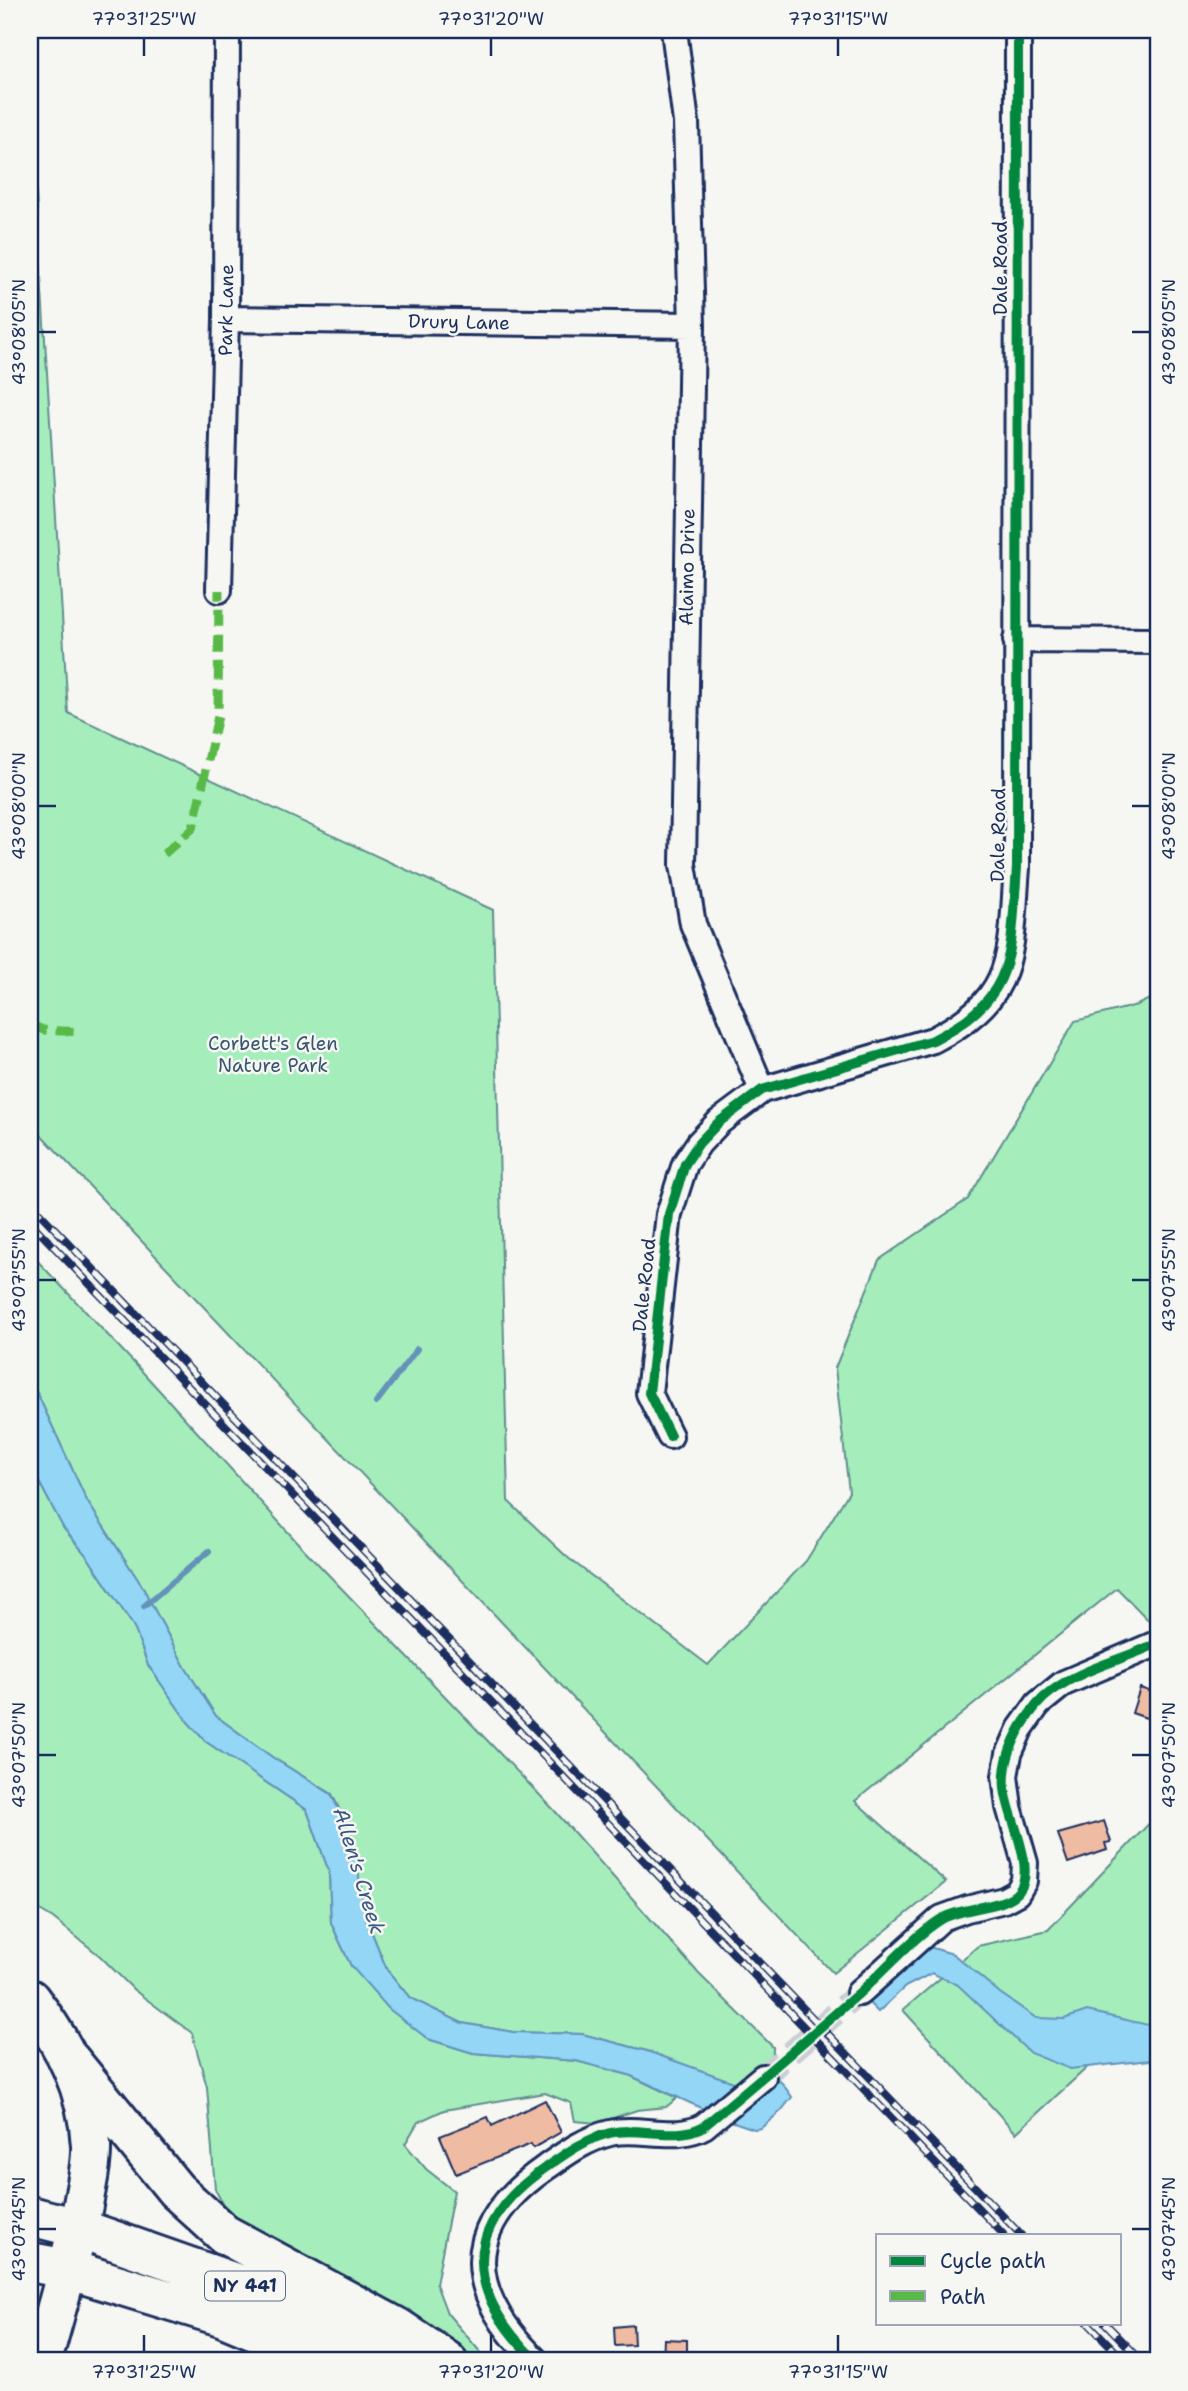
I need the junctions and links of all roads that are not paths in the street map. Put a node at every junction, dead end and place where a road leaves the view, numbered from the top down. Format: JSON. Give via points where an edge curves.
{"nodes":[{"id":1,"x":227,"y":30,"type":"edge"},
{"id":2,"x":674,"y":30,"type":"edge"},
{"id":3,"x":1018,"y":30,"type":"edge"},
{"id":4,"x":226,"y":319,"type":"junction"},
{"id":5,"x":692,"y":325,"type":"junction"},
{"id":6,"x":219,"y":590,"type":"dead end"},
{"id":7,"x":1016,"y":640,"type":"junction"},
{"id":8,"x":1158,"y":641,"type":"edge"},
{"id":9,"x":762,"y":1090,"type":"junction"},
{"id":10,"x":670,"y":1436,"type":"dead end"},
{"id":11,"x":1158,"y":1643,"type":"edge"},
{"id":12,"x":859,"y":1993,"type":"tunnel mouth"},
{"id":13,"x":30,"y":2000,"type":"edge"},
{"id":14,"x":70,"y":2060,"type":"junction"},
{"id":15,"x":758,"y":2081,"type":"tunnel mouth"},
{"id":16,"x":30,"y":2216,"type":"edge"},
{"id":17,"x":78,"y":2228,"type":"junction"},
{"id":18,"x":30,"y":2262,"type":"edge"},
{"id":19,"x":67,"y":2269,"type":"junction"},
{"id":20,"x":42,"y":2361,"type":"edge"},
{"id":21,"x":330,"y":2361,"type":"edge"},
{"id":22,"x":405,"y":2361,"type":"edge"},
{"id":23,"x":447,"y":2361,"type":"edge"},
{"id":24,"x":536,"y":2361,"type":"edge"}],
"edges":[{"from":1,"to":4,"type":"street","name":"Park Lane"},
{"from":2,"to":5,"type":"street","name":"Alaimo Drive","via":[[686,122]]},
{"from":3,"to":7,"type":"street","name":"Dale Road"},
{"from":4,"to":5,"type":"street","name":"Drury Lane"},
{"from":4,"to":6,"type":"street","name":"Park Lane"},
{"from":5,"to":9,"type":"street","name":"Alaimo Drive","via":[[683,865],[693,923]]},
{"from":7,"to":8,"type":"street"},
{"from":7,"to":9,"type":"street","name":"Dale Road","via":[[1017,868],[1010,953],[1000,983],[972,1016],[933,1040]]},
{"from":9,"to":10,"type":"street","name":"Dale Road","via":[[699,1143],[676,1185],[649,1394]]},
{"from":11,"to":12,"type":"street","via":[[1064,1683],[1038,1704],[1020,1729],[1005,1776],[1025,1863],[1024,1881],[1017,1893],[942,1918]]},
{"from":13,"to":14,"type":"main road"},
{"from":14,"to":17,"type":"main road","via":[[91,2148]]},
{"from":14,"to":23,"type":"main road","via":[[176,2190],[224,2234],[398,2328]]},
{"from":15,"to":24,"type":"street","via":[[704,2126],[687,2132],[620,2131],[588,2140],[521,2185],[503,2207],[484,2244],[482,2282],[513,2339]]},
{"from":16,"to":17,"type":"main road","number":"NY 441"},
{"from":17,"to":19,"type":"main road"},
{"from":17,"to":22,"type":"main road","number":"NY 441","via":[[308,2311]]},
{"from":18,"to":19,"type":"main road","number":"NY 441"},
{"from":19,"to":20,"type":"main road"},
{"from":19,"to":21,"type":"main road","number":"NY 441","via":[[221,2316]]}]}
